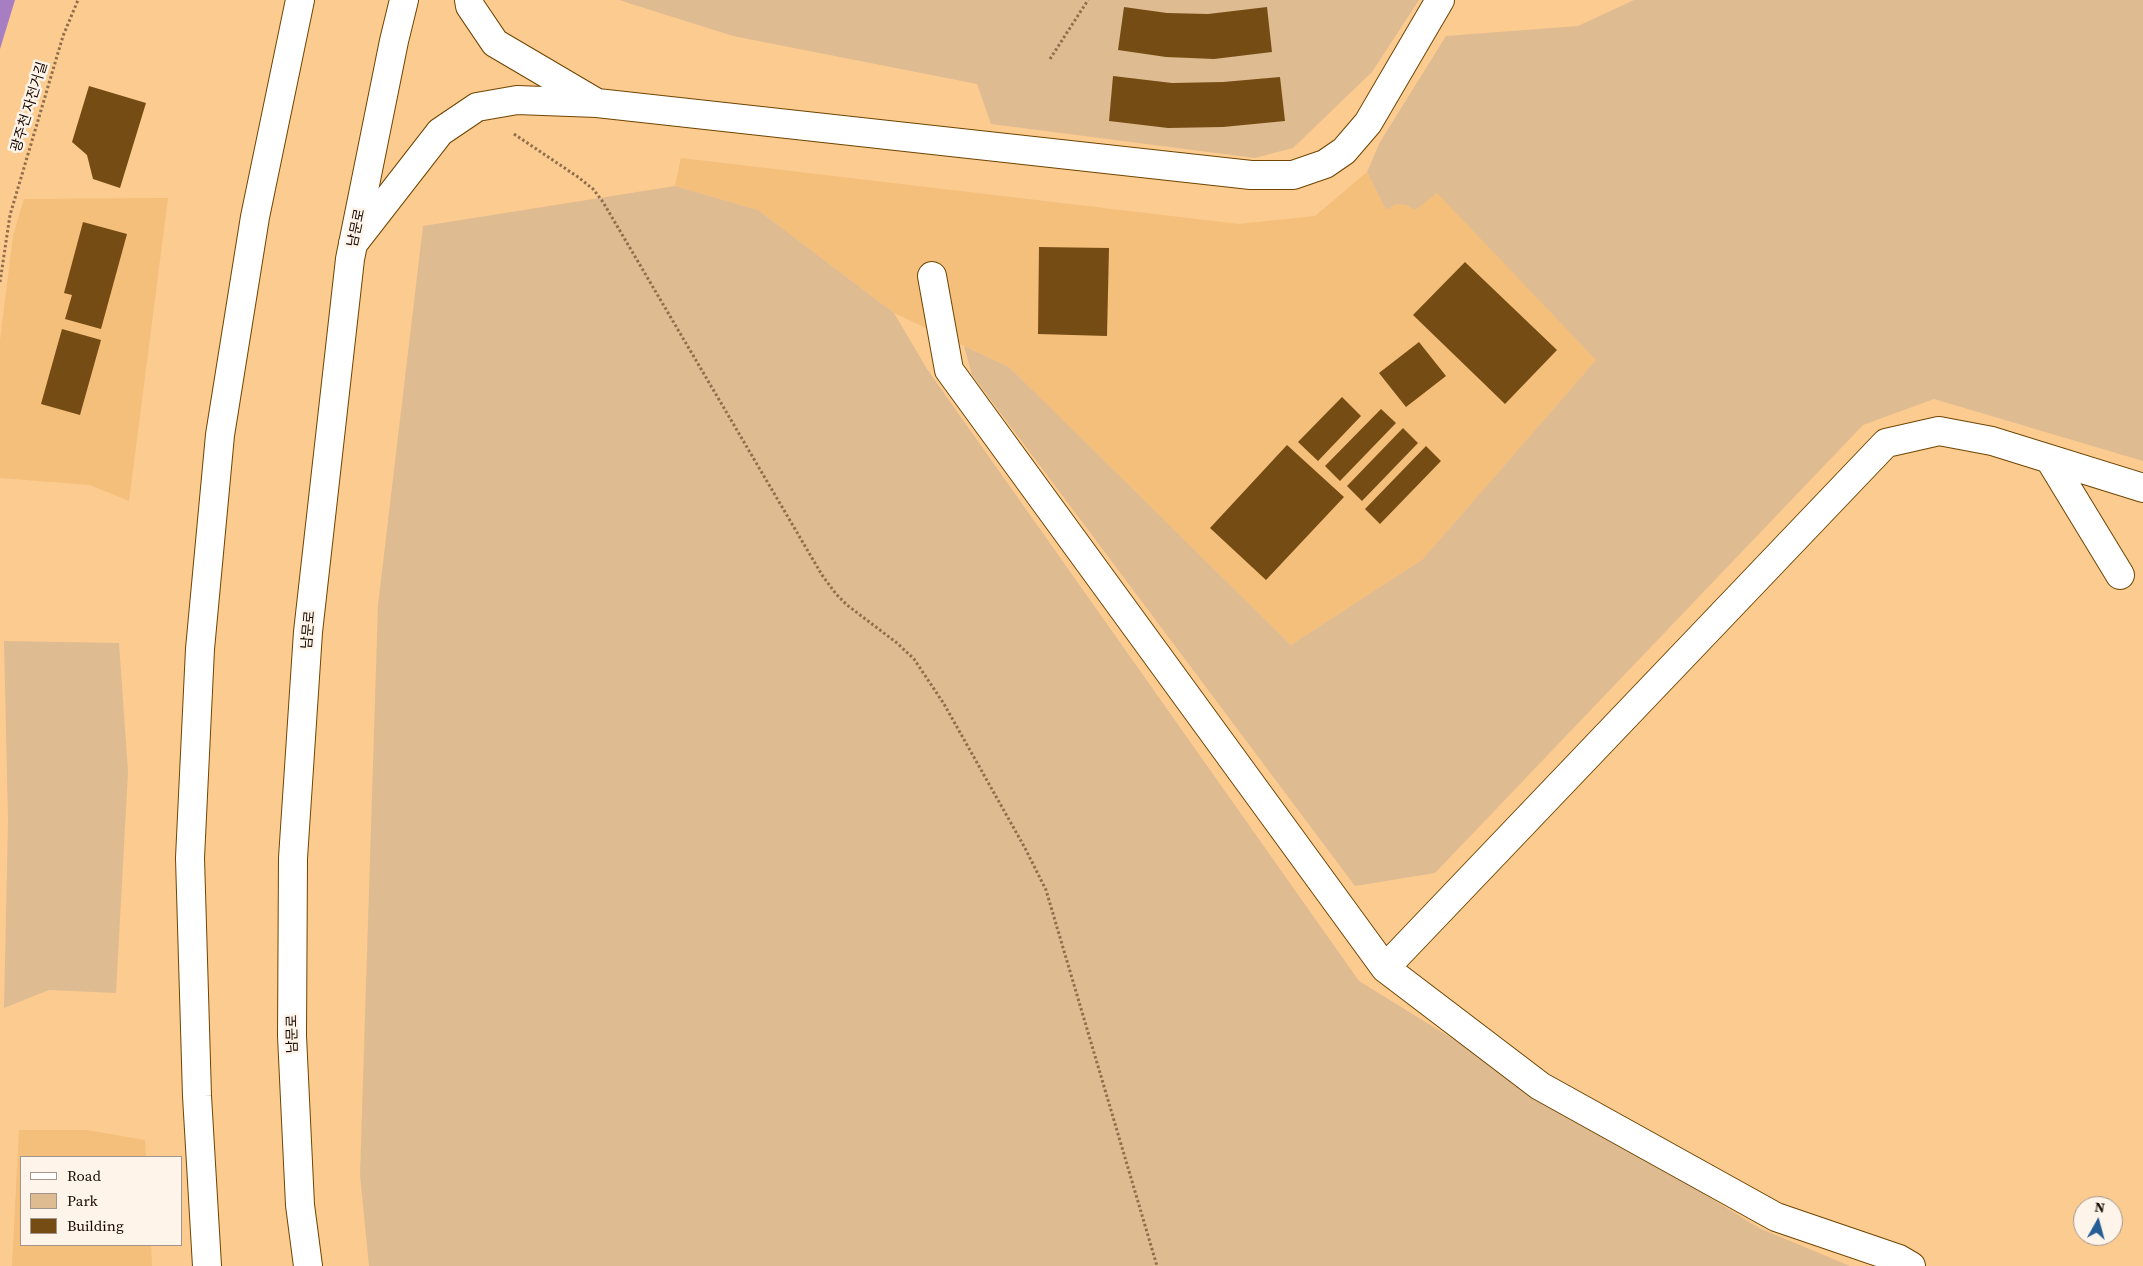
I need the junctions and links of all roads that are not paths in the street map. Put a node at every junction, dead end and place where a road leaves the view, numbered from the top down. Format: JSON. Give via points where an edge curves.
{"nodes":[{"id":1,"x":300,"y":0,"type":"edge"},
{"id":2,"x":404,"y":0,"type":"edge"},
{"id":3,"x":469,"y":0,"type":"edge"},
{"id":4,"x":1440,"y":0,"type":"edge"},
{"id":5,"x":597,"y":103,"type":"junction"},
{"id":6,"x":354,"y":244,"type":"junction"},
{"id":7,"x":932,"y":276,"type":"dead end"},
{"id":8,"x":2050,"y":460,"type":"junction"},
{"id":9,"x":2143,"y":488,"type":"edge"},
{"id":10,"x":2120,"y":575,"type":"dead end"},
{"id":11,"x":1385,"y":968,"type":"junction"},
{"id":12,"x":207,"y":1266,"type":"edge"},
{"id":13,"x":308,"y":1266,"type":"edge"},
{"id":14,"x":1910,"y":1266,"type":"edge"}],
"edges":[{"from":1,"to":12,"type":"main road","via":[[255,217],[220,435],[200,648],[190,858],[197,1096]]},
{"from":2,"to":6,"type":"main road","name":"남문로"},
{"from":3,"to":5,"type":"main road","via":[[495,43]]},
{"from":4,"to":5,"type":"main road","via":[[1368,123],[1344,152],[1325,164],[1293,175],[1241,174]]},
{"from":5,"to":6,"type":"main road","via":[[517,100],[477,107],[440,132]]},
{"from":6,"to":13,"type":"main road","name":"남문로","via":[[308,632],[293,858],[292,1036],[300,1206]]},
{"from":7,"to":11,"type":"main road","via":[[949,370]]},
{"from":8,"to":9,"type":"main road"},
{"from":8,"to":10,"type":"main road"},
{"from":8,"to":11,"type":"main road","via":[[1992,442],[1939,431],[1886,443]]},
{"from":11,"to":14,"type":"main road","via":[[1540,1086],[1776,1217],[1899,1259]]}]}
